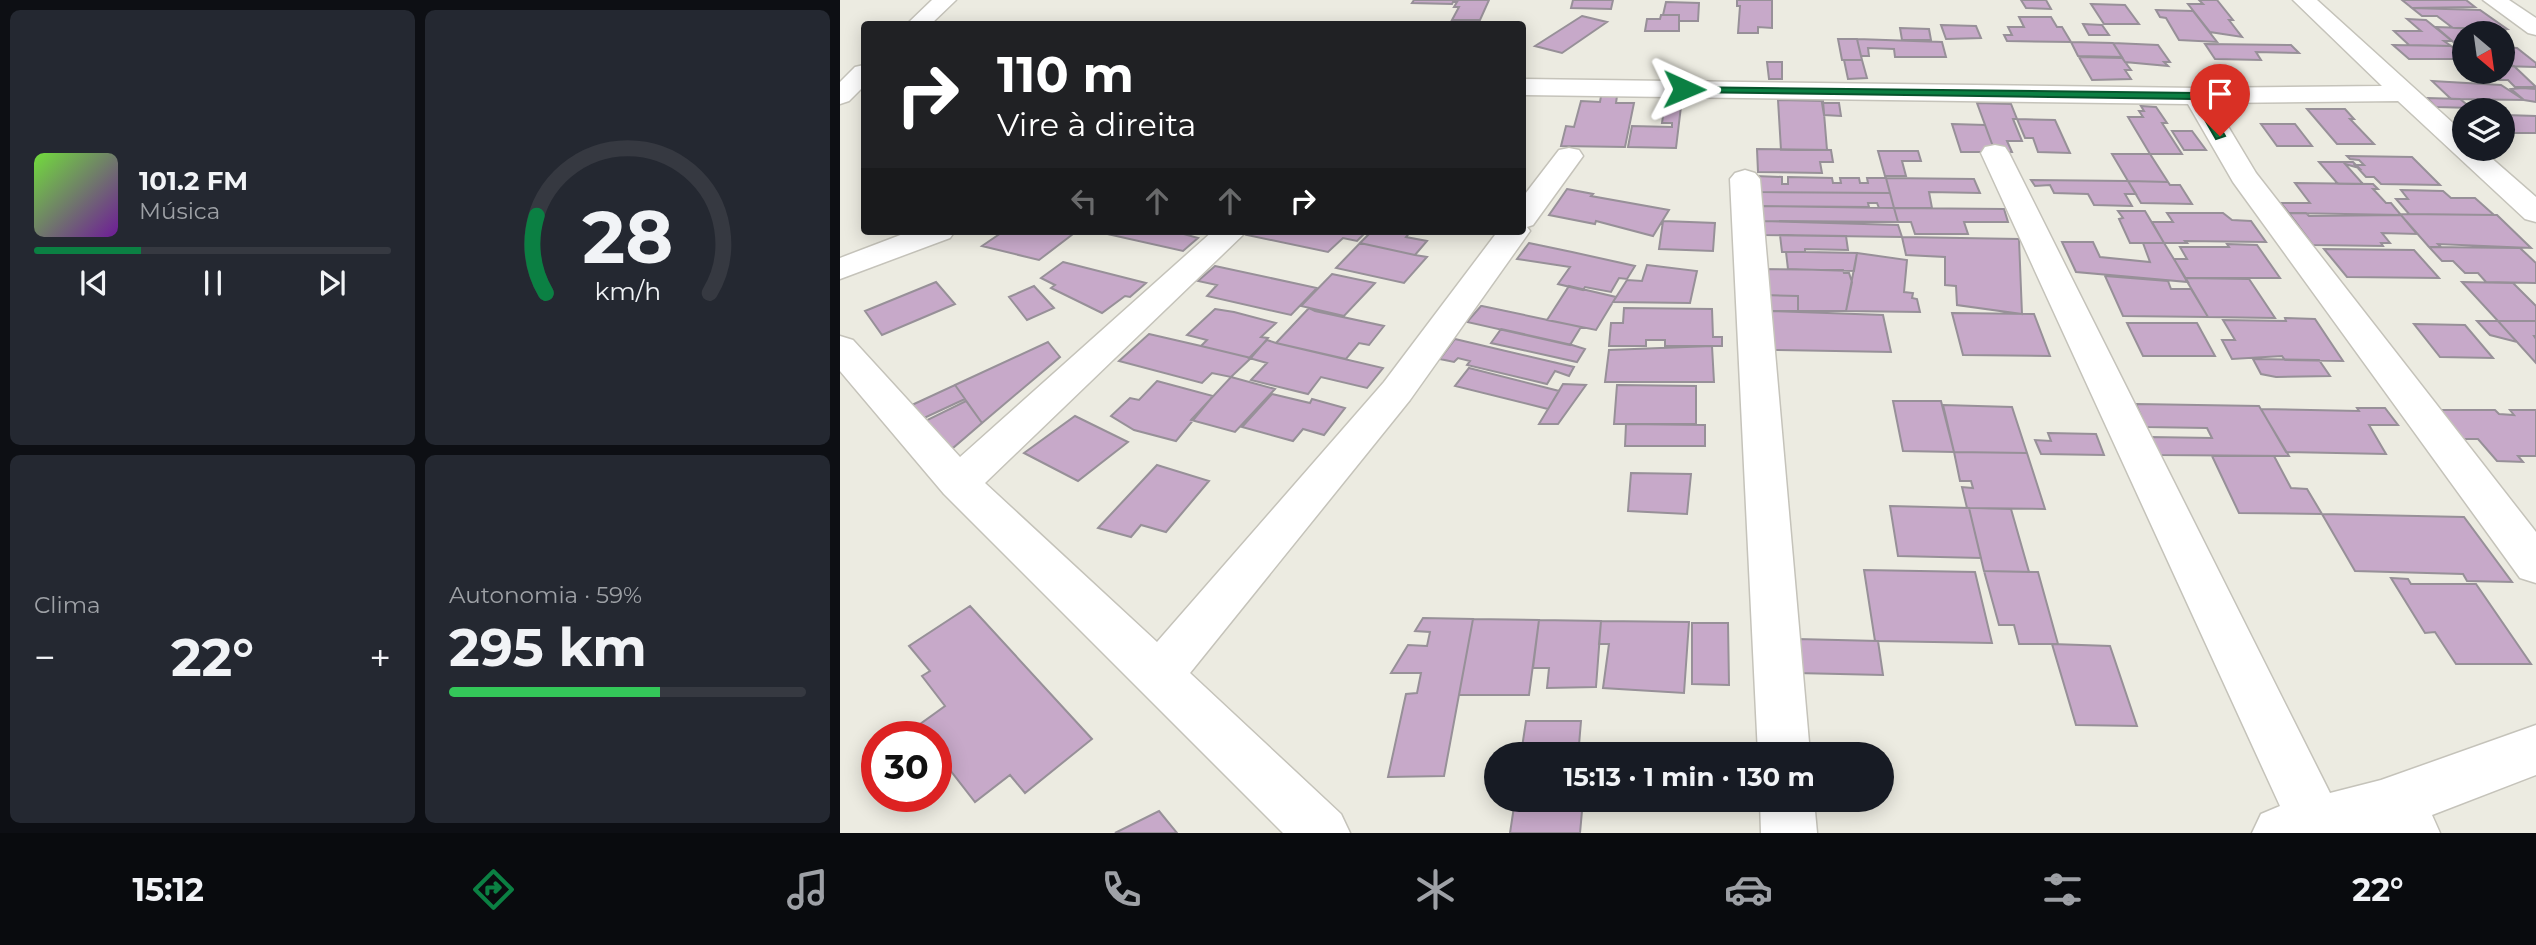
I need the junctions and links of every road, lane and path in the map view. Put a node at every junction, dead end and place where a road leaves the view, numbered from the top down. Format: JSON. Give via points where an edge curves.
{"nodes":[{"id":1,"x":945,"y":0,"type":"edge"},
{"id":2,"x":2304,"y":0,"type":"edge"},
{"id":3,"x":2494,"y":0,"type":"edge"},
{"id":4,"x":921,"y":21,"type":"edge"},
{"id":5,"x":2536,"y":29,"type":"edge"},
{"id":6,"x":1526,"y":87,"type":"edge"},
{"id":7,"x":2403,"y":93,"type":"junction"},
{"id":8,"x":2197,"y":96,"type":"junction"},
{"id":9,"x":2452,"y":137,"type":"edge"},
{"id":10,"x":1995,"y":153,"type":"dead end"},
{"id":11,"x":1569,"y":156,"type":"dead end"},
{"id":12,"x":2478,"y":161,"type":"edge"},
{"id":13,"x":1745,"y":179,"type":"dead end"},
{"id":14,"x":2536,"y":213,"type":"edge"},
{"id":15,"x":1526,"y":214,"type":"edge"},
{"id":16,"x":929,"y":235,"type":"edge"},
{"id":17,"x":1227,"y":235,"type":"edge"},
{"id":18,"x":1511,"y":235,"type":"edge"},
{"id":19,"x":840,"y":269,"type":"edge"},
{"id":20,"x":840,"y":348,"type":"edge"},
{"id":21,"x":960,"y":483,"type":"junction"},
{"id":22,"x":2536,"y":565,"type":"edge"},
{"id":23,"x":1158,"y":676,"type":"junction"},
{"id":24,"x":1783,"y":742,"type":"edge"},
{"id":25,"x":2536,"y":750,"type":"edge"},
{"id":26,"x":1788,"y":812,"type":"edge"},
{"id":27,"x":2396,"y":820,"type":"edge"},
{"id":28,"x":2298,"y":828,"type":"edge"},
{"id":29,"x":1322,"y":833,"type":"edge"},
{"id":30,"x":1789,"y":833,"type":"edge"}],
"edges":[{"from":1,"to":4,"type":"street"},
{"from":2,"to":7,"type":"street"},
{"from":3,"to":5,"type":"street"},
{"from":6,"to":8,"type":"street"},
{"from":7,"to":8,"type":"street"},
{"from":7,"to":9,"type":"street"},
{"from":8,"to":22,"type":"street","via":[[2243,176]]},
{"from":10,"to":28,"type":"street"},
{"from":11,"to":15,"type":"street"},
{"from":12,"to":14,"type":"street"},
{"from":13,"to":24,"type":"street"},
{"from":16,"to":19,"type":"street"},
{"from":17,"to":21,"type":"street"},
{"from":18,"to":23,"type":"street","via":[[1397,391]]},
{"from":20,"to":21,"type":"street"},
{"from":21,"to":23,"type":"street"},
{"from":23,"to":29,"type":"street"},
{"from":25,"to":27,"type":"street"},
{"from":26,"to":30,"type":"street"},
{"from":27,"to":28,"type":"street"}]}
